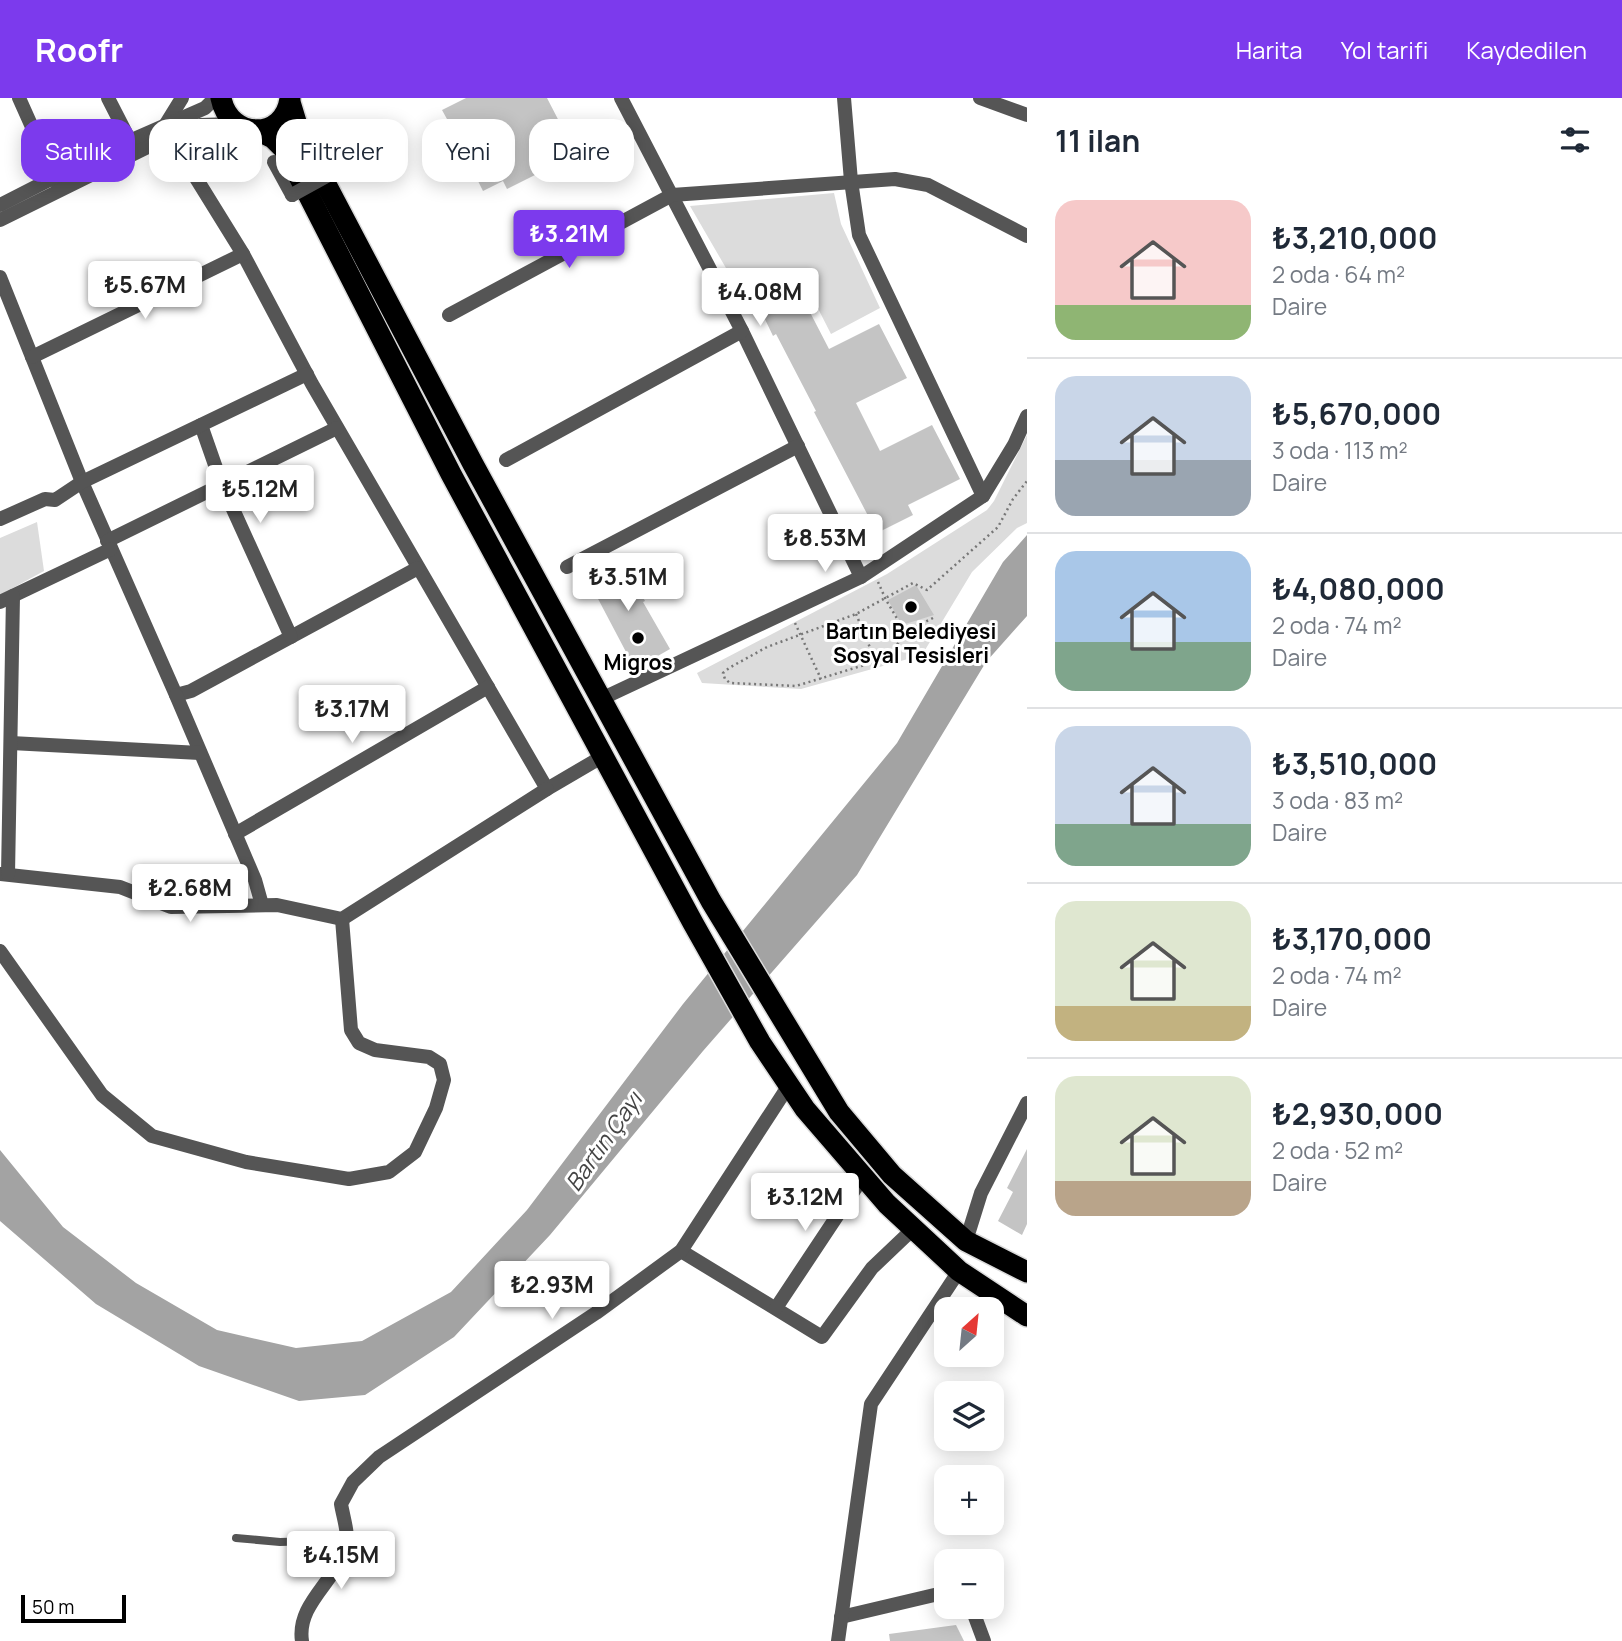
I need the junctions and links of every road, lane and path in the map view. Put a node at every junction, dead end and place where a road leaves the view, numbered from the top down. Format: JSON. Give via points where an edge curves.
{"nodes":[{"id":1,"x":19,"y":98,"type":"edge"},
{"id":2,"x":108,"y":98,"type":"edge"},
{"id":3,"x":182,"y":98,"type":"edge"},
{"id":4,"x":215,"y":98,"type":"edge"},
{"id":5,"x":220,"y":98,"type":"edge"},
{"id":6,"x":621,"y":98,"type":"edge"},
{"id":7,"x":628,"y":98,"type":"edge"},
{"id":8,"x":844,"y":98,"type":"edge"},
{"id":9,"x":981,"y":98,"type":"edge"},
{"id":10,"x":290,"y":100,"type":"edge"},
{"id":11,"x":1027,"y":115,"type":"edge"},
{"id":12,"x":119,"y":119,"type":"edge"},
{"id":13,"x":173,"y":119,"type":"edge"},
{"id":14,"x":186,"y":119,"type":"edge"},
{"id":15,"x":229,"y":119,"type":"edge"},
{"id":16,"x":262,"y":130,"type":"edge"},
{"id":17,"x":262,"y":133,"type":"edge"},
{"id":18,"x":149,"y":139,"type":"edge"},
{"id":19,"x":274,"y":162,"type":"dead end"},
{"id":20,"x":276,"y":166,"type":"edge"},
{"id":21,"x":851,"y":181,"type":"junction"},
{"id":22,"x":199,"y":182,"type":"edge"},
{"id":23,"x":285,"y":182,"type":"edge"},
{"id":24,"x":316,"y":182,"type":"edge"},
{"id":25,"x":57,"y":183,"type":"junction"},
{"id":26,"x":672,"y":195,"type":"junction"},
{"id":27,"x":0,"y":205,"type":"edge"},
{"id":28,"x":0,"y":220,"type":"edge"},
{"id":29,"x":1027,"y":236,"type":"edge"},
{"id":30,"x":243,"y":254,"type":"junction"},
{"id":31,"x":0,"y":277,"type":"edge"},
{"id":32,"x":449,"y":315,"type":"dead end"},
{"id":33,"x":742,"y":331,"type":"junction"},
{"id":34,"x":32,"y":357,"type":"junction"},
{"id":35,"x":307,"y":374,"type":"junction"},
{"id":36,"x":1027,"y":416,"type":"edge"},
{"id":37,"x":201,"y":425,"type":"junction"},
{"id":38,"x":337,"y":428,"type":"junction"},
{"id":39,"x":798,"y":446,"type":"junction"},
{"id":40,"x":506,"y":460,"type":"dead end"},
{"id":41,"x":1027,"y":481,"type":"edge"},
{"id":42,"x":82,"y":482,"type":"junction"},
{"id":43,"x":222,"y":485,"type":"junction"},
{"id":44,"x":983,"y":496,"type":"junction"},
{"id":45,"x":0,"y":519,"type":"edge"},
{"id":46,"x":109,"y":545,"type":"junction"},
{"id":47,"x":567,"y":567,"type":"dead end"},
{"id":48,"x":418,"y":568,"type":"junction"},
{"id":49,"x":867,"y":573,"type":"junction"},
{"id":50,"x":6,"y":599,"type":"edge"},
{"id":51,"x":886,"y":600,"type":"junction"},
{"id":52,"x":789,"y":610,"type":"junction"},
{"id":53,"x":856,"y":614,"type":"junction"},
{"id":54,"x":933,"y":618,"type":"dead end"},
{"id":55,"x":905,"y":632,"type":"junction"},
{"id":56,"x":800,"y":635,"type":"junction"},
{"id":57,"x":291,"y":637,"type":"junction"},
{"id":58,"x":876,"y":662,"type":"junction"},
{"id":59,"x":821,"y":679,"type":"junction"},
{"id":60,"x":488,"y":687,"type":"junction"},
{"id":61,"x":176,"y":695,"type":"junction"},
{"id":62,"x":601,"y":699,"type":"junction"},
{"id":63,"x":11,"y":743,"type":"junction"},
{"id":64,"x":200,"y":752,"type":"junction"},
{"id":65,"x":605,"y":755,"type":"junction"},
{"id":66,"x":547,"y":789,"type":"junction"},
{"id":67,"x":235,"y":834,"type":"junction"},
{"id":68,"x":4,"y":874,"type":"edge"},
{"id":69,"x":262,"y":905,"type":"junction"},
{"id":70,"x":342,"y":919,"type":"junction"},
{"id":71,"x":0,"y":951,"type":"edge"},
{"id":72,"x":789,"y":1085,"type":"junction"},
{"id":73,"x":1027,"y":1103,"type":"edge"},
{"id":74,"x":863,"y":1177,"type":"junction"},
{"id":75,"x":913,"y":1229,"type":"junction"},
{"id":76,"x":966,"y":1241,"type":"junction"},
{"id":77,"x":681,"y":1251,"type":"junction"},
{"id":78,"x":960,"y":1270,"type":"junction"},
{"id":79,"x":1027,"y":1272,"type":"edge"},
{"id":80,"x":776,"y":1308,"type":"junction"},
{"id":81,"x":1027,"y":1316,"type":"edge"},
{"id":82,"x":236,"y":1538,"type":"dead end"},
{"id":83,"x":347,"y":1540,"type":"junction"},
{"id":84,"x":934,"y":1595,"type":"edge"},
{"id":85,"x":842,"y":1617,"type":"junction"},
{"id":86,"x":976,"y":1619,"type":"edge"},
{"id":87,"x":302,"y":1641,"type":"edge"},
{"id":88,"x":838,"y":1641,"type":"edge"},
{"id":89,"x":984,"y":1641,"type":"edge"}],
"edges":[{"from":1,"to":25,"type":"street"},
{"from":2,"to":12,"type":"street"},
{"from":3,"to":13,"type":"street"},
{"from":4,"to":14,"type":"street"},
{"from":5,"to":15,"type":"highway"},
{"from":6,"to":7,"type":"street"},
{"from":6,"to":26,"type":"street"},
{"from":8,"to":21,"type":"street"},
{"from":9,"to":11,"type":"street"},
{"from":10,"to":16,"type":"highway","via":[[278,122]]},
{"from":10,"to":62,"type":"highway","via":[[300,135]]},
{"from":17,"to":65,"type":"highway","via":[[286,151],[451,474]]},
{"from":18,"to":25,"type":"street"},
{"from":19,"to":20,"type":"street","bridge":true},
{"from":21,"to":26,"type":"street"},
{"from":21,"to":29,"type":"street","via":[[895,179],[928,186]]},
{"from":21,"to":44,"type":"street","via":[[859,235]]},
{"from":22,"to":30,"type":"street"},
{"from":23,"to":24,"type":"street","bridge":true,"via":[[292,195]]},
{"from":25,"to":27,"type":"street"},
{"from":25,"to":28,"type":"street"},
{"from":26,"to":32,"type":"street"},
{"from":26,"to":33,"type":"street"},
{"from":30,"to":34,"type":"street"},
{"from":30,"to":35,"type":"street"},
{"from":31,"to":34,"type":"street"},
{"from":33,"to":39,"type":"street"},
{"from":33,"to":40,"type":"street"},
{"from":34,"to":42,"type":"street"},
{"from":35,"to":37,"type":"street"},
{"from":35,"to":38,"type":"street"},
{"from":36,"to":44,"type":"street"},
{"from":37,"to":42,"type":"street"},
{"from":37,"to":43,"type":"street"},
{"from":38,"to":43,"type":"street"},
{"from":38,"to":48,"type":"street"},
{"from":39,"to":47,"type":"street"},
{"from":39,"to":49,"type":"street"},
{"from":41,"to":51,"type":"path","via":[[998,527],[946,575],[927,590],[913,583]]},
{"from":42,"to":45,"type":"street","via":[[55,500],[45,499]]},
{"from":42,"to":46,"type":"street"},
{"from":43,"to":46,"type":"street"},
{"from":43,"to":57,"type":"street"},
{"from":44,"to":49,"type":"street"},
{"from":46,"to":50,"type":"street"},
{"from":46,"to":61,"type":"street"},
{"from":48,"to":57,"type":"street"},
{"from":48,"to":60,"type":"street"},
{"from":49,"to":51,"type":"path"},
{"from":49,"to":52,"type":"street"},
{"from":50,"to":63,"type":"street"},
{"from":51,"to":53,"type":"path"},
{"from":51,"to":55,"type":"path"},
{"from":52,"to":56,"type":"path"},
{"from":52,"to":62,"type":"street"},
{"from":53,"to":56,"type":"path"},
{"from":53,"to":58,"type":"path"},
{"from":54,"to":55,"type":"path"},
{"from":55,"to":58,"type":"path","via":[[892,653]]},
{"from":56,"to":59,"type":"path"},
{"from":56,"to":59,"type":"path","via":[[729,668],[723,673],[725,679],[796,686]]},
{"from":57,"to":61,"type":"street"},
{"from":58,"to":59,"type":"path"},
{"from":60,"to":66,"type":"street"},
{"from":60,"to":67,"type":"street"},
{"from":61,"to":64,"type":"street"},
{"from":62,"to":76,"type":"highway","via":[[711,901],[839,1112],[892,1175]]},
{"from":63,"to":64,"type":"street"},
{"from":63,"to":68,"type":"street"},
{"from":64,"to":67,"type":"street"},
{"from":65,"to":66,"type":"street"},
{"from":65,"to":72,"type":"highway","via":[[693,923]]},
{"from":66,"to":70,"type":"street"},
{"from":67,"to":69,"type":"street"},
{"from":68,"to":69,"type":"street","via":[[120,887],[171,907]]},
{"from":69,"to":70,"type":"street"},
{"from":70,"to":71,"type":"street","via":[[351,1030],[359,1043],[375,1050],[429,1057],[440,1064],[444,1080],[415,1152],[389,1172],[349,1179],[246,1162],[152,1136],[102,1095]]},
{"from":72,"to":74,"type":"highway"},
{"from":72,"to":77,"type":"street"},
{"from":73,"to":76,"type":"street","via":[[982,1193]]},
{"from":74,"to":75,"type":"highway"},
{"from":74,"to":80,"type":"street"},
{"from":75,"to":78,"type":"highway"},
{"from":75,"to":80,"type":"street","via":[[873,1268],[822,1337]]},
{"from":76,"to":79,"type":"highway"},
{"from":77,"to":80,"type":"street"},
{"from":77,"to":83,"type":"street","via":[[369,1465],[341,1504]]},
{"from":78,"to":81,"type":"highway"},
{"from":78,"to":85,"type":"street","via":[[871,1404]]},
{"from":82,"to":83,"type":"lane"},
{"from":83,"to":87,"type":"street","via":[[337,1565],[306,1612]]},
{"from":84,"to":85,"type":"street"},
{"from":85,"to":88,"type":"street"},
{"from":86,"to":89,"type":"street"}]}
